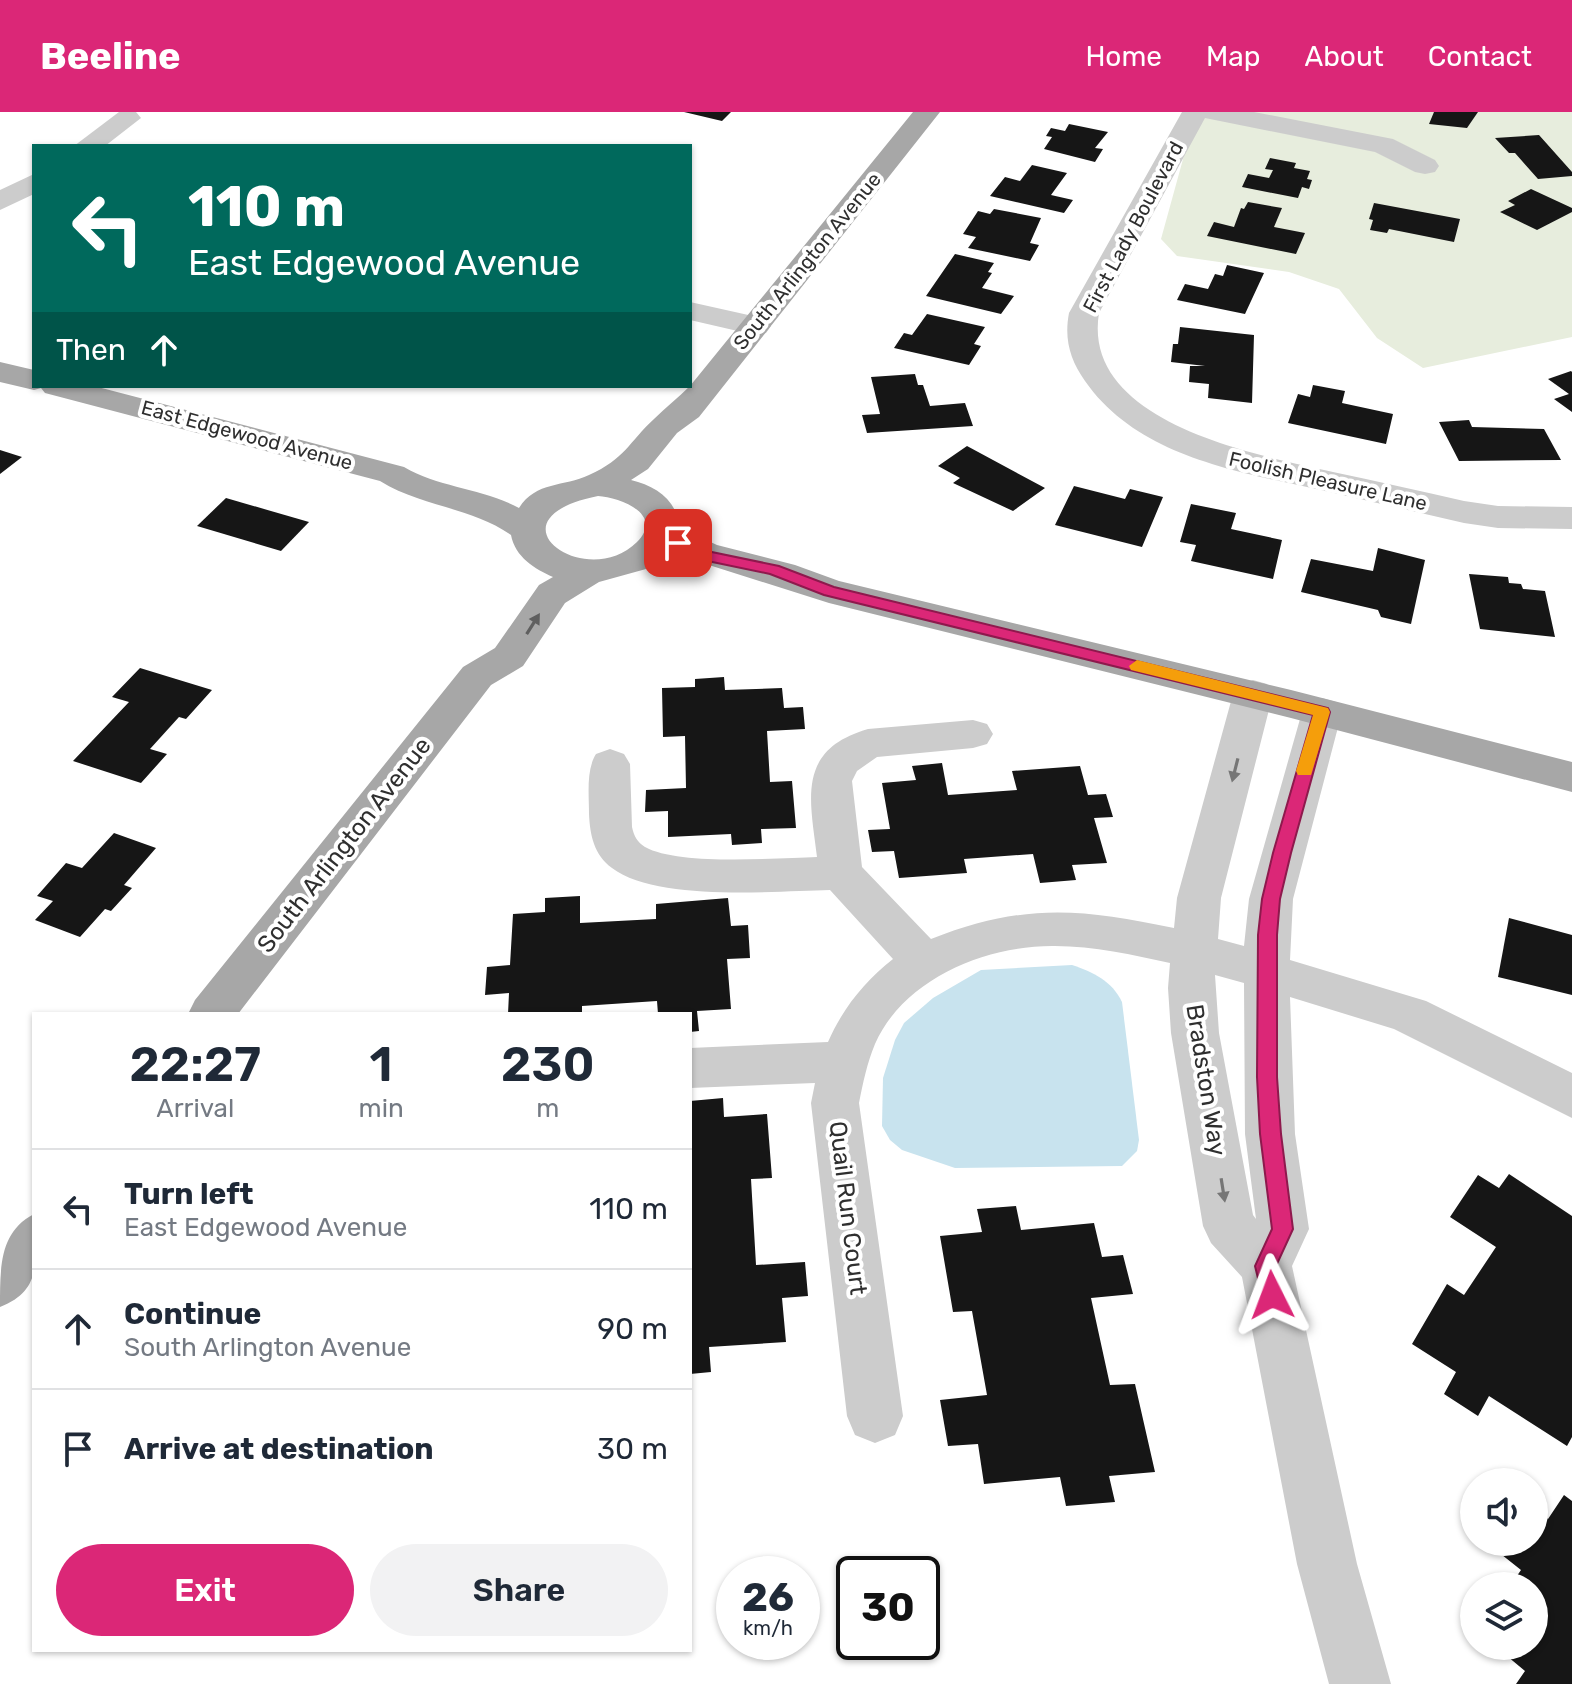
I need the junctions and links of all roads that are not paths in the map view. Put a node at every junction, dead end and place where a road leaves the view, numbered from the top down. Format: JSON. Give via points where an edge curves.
{"nodes":[{"id":1,"x":927,"y":112,"type":"edge"},
{"id":2,"x":1195,"y":112,"type":"edge"},
{"id":3,"x":1213,"y":112,"type":"edge"},
{"id":4,"x":128,"y":118,"type":"dead end"},
{"id":5,"x":90,"y":144,"type":"edge"},
{"id":6,"x":1425,"y":166,"type":"dead end"},
{"id":7,"x":32,"y":184,"type":"edge"},
{"id":8,"x":15,"y":202,"type":"edge"},
{"id":9,"x":692,"y":311,"type":"edge"},
{"id":10,"x":755,"y":326,"type":"junction"},
{"id":11,"x":0,"y":372,"type":"edge"},
{"id":12,"x":32,"y":380,"type":"edge"},
{"id":13,"x":1105,"y":386,"type":"joint"},
{"id":14,"x":64,"y":388,"type":"edge"},
{"id":15,"x":687,"y":410,"type":"junction"},
{"id":16,"x":392,"y":474,"type":"junction"},
{"id":17,"x":598,"y":485,"type":"junction"},
{"id":18,"x":564,"y":491,"type":"junction"},
{"id":19,"x":658,"y":518,"type":"junction"},
{"id":20,"x":1572,"y":518,"type":"edge"},
{"id":21,"x":529,"y":538,"type":"junction"},
{"id":22,"x":604,"y":569,"type":"junction"},
{"id":23,"x":829,"y":591,"type":"junction"},
{"id":24,"x":477,"y":676,"type":"junction"},
{"id":25,"x":1253,"y":694,"type":"junction"},
{"id":26,"x":1322,"y":712,"type":"junction"},
{"id":27,"x":973,"y":734,"type":"dead end"},
{"id":28,"x":610,"y":764,"type":"dead end"},
{"id":29,"x":1572,"y":777,"type":"edge"},
{"id":30,"x":841,"y":873,"type":"junction"},
{"id":31,"x":1230,"y":961,"type":"junction"},
{"id":32,"x":924,"y":962,"type":"junction"},
{"id":33,"x":213,"y":1012,"type":"edge"},
{"id":34,"x":842,"y":1062,"type":"junction"},
{"id":35,"x":692,"y":1068,"type":"edge"},
{"id":36,"x":1572,"y":1097,"type":"edge"},
{"id":37,"x":32,"y":1241,"type":"edge"},
{"id":38,"x":1266,"y":1266,"type":"junction"},
{"id":39,"x":0,"y":1282,"type":"edge"},
{"id":40,"x":875,"y":1416,"type":"dead end"},
{"id":41,"x":1360,"y":1684,"type":"edge"}],
"edges":[{"from":1,"to":10,"type":"main road","name":"South Arlington Avenue"},
{"from":2,"to":13,"type":"street","name":"First Lady Boulevard","via":[[1084,313],[1085,353]]},
{"from":3,"to":6,"type":"street","via":[[1383,145]]},
{"from":4,"to":5,"type":"street"},
{"from":7,"to":8,"type":"street"},
{"from":9,"to":10,"type":"street"},
{"from":10,"to":15,"type":"main road","name":"South Arlington Avenue"},
{"from":11,"to":12,"type":"main road"},
{"from":13,"to":20,"type":"street","name":"Foolish Pleasure Lane","via":[[1144,421],[1224,457],[1464,512]]},
{"from":14,"to":16,"type":"main road","name":"East Edgewood Avenue"},
{"from":15,"to":17,"type":"main road","name":"South Arlington Avenue","via":[[665,426],[636,462]]},
{"from":15,"to":19,"type":"main road","name":"South Arlington Avenue","via":[[688,432],[662,474]]},
{"from":16,"to":18,"type":"main road"},
{"from":16,"to":21,"type":"main road","via":[[418,489],[507,513]]},
{"from":17,"to":18,"type":"main road"},
{"from":17,"to":19,"type":"main road","via":[[631,490]]},
{"from":18,"to":21,"type":"main road","via":[[537,506]]},
{"from":19,"to":22,"type":"main road","via":[[647,553]]},
{"from":19,"to":23,"type":"main road","via":[[685,548],[774,570]]},
{"from":21,"to":22,"type":"main road","via":[[556,565]]},
{"from":21,"to":24,"type":"main road","name":"South Arlington Avenue","via":[[511,605],[484,649]]},
{"from":22,"to":23,"type":"main road","via":[[687,572],[766,587]]},
{"from":24,"to":22,"type":"main road","name":"South Arlington Avenue","one_way":true,"via":[[509,657],[552,594]]},
{"from":23,"to":25,"type":"main road"},
{"from":24,"to":33,"type":"main road","name":"South Arlington Avenue"},
{"from":25,"to":26,"type":"main road"},
{"from":25,"to":31,"type":"street","name":"Bradston Way","one_way":true,"via":[[1199,898]]},
{"from":26,"to":29,"type":"main road"},
{"from":26,"to":31,"type":"street","name":"Bradston Way","via":[[1271,899]]},
{"from":27,"to":30,"type":"street","via":[[878,741],[842,761],[830,794]]},
{"from":28,"to":30,"type":"street","via":[[614,842],[643,866],[681,874]]},
{"from":30,"to":32,"type":"street"},
{"from":31,"to":32,"type":"street","name":"Quail Run Court","via":[[1059,928],[961,945]]},
{"from":31,"to":36,"type":"street","name":"Quail Run Court","via":[[1406,1013]]},
{"from":31,"to":38,"type":"street","name":"Bradston Way","via":[[1270,1134],[1283,1229]]},
{"from":31,"to":38,"type":"street","name":"Bradston Way","one_way":true,"via":[[1191,988],[1195,1033],[1229,1226]]},
{"from":32,"to":34,"type":"street","name":"Quail Run Court","via":[[879,997]]},
{"from":34,"to":35,"type":"street"},
{"from":34,"to":40,"type":"street","name":"Quail Run Court","via":[[836,1121]]},
{"from":37,"to":39,"type":"main road"},
{"from":38,"to":41,"type":"street","via":[[1327,1564]]}]}
